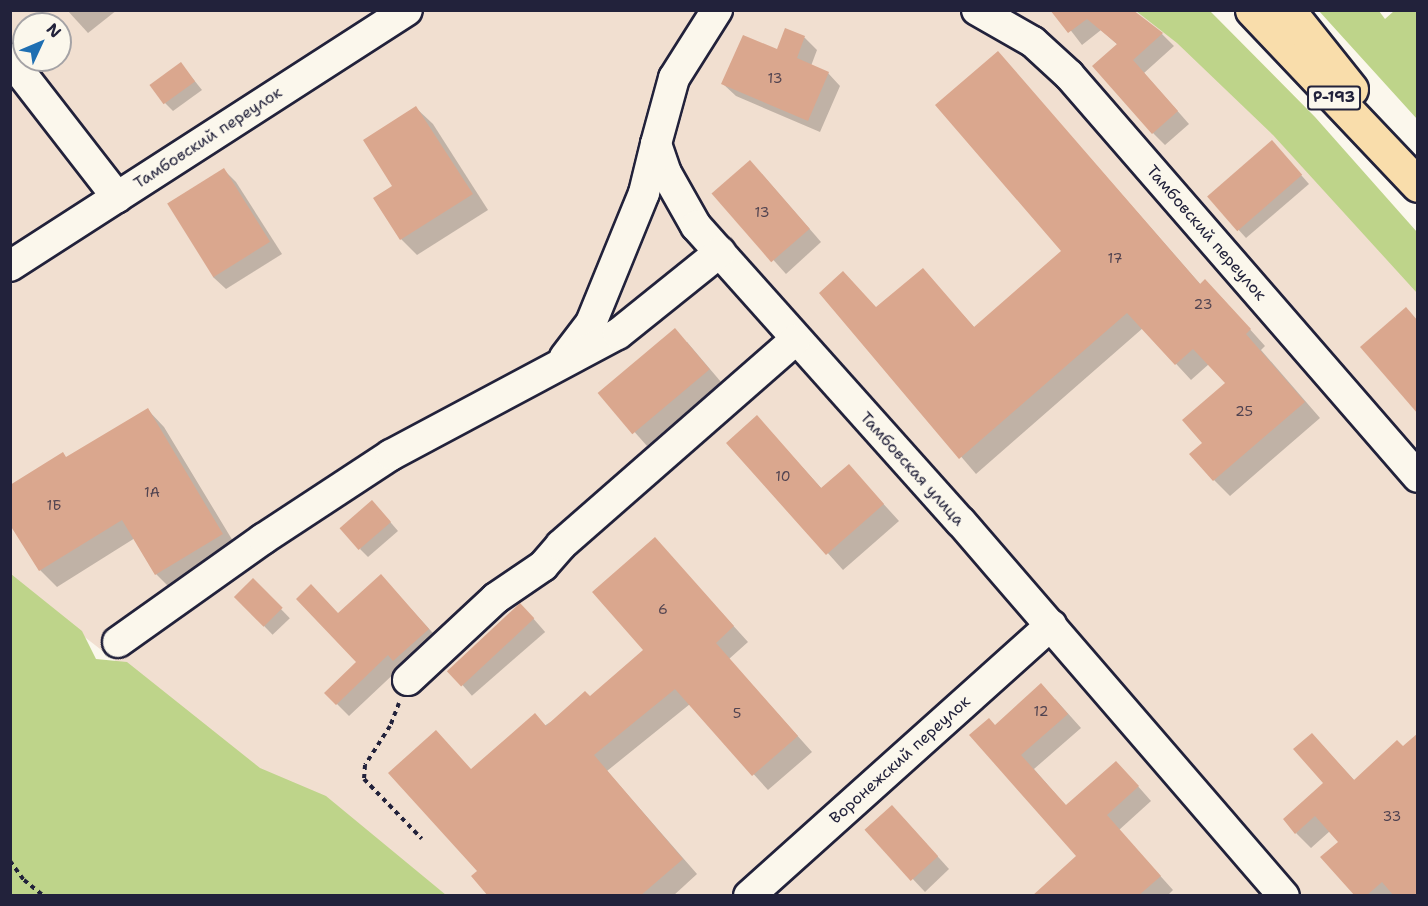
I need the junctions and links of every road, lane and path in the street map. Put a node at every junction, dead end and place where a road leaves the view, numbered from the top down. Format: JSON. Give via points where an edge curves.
{"nodes":[{"id":1,"x":406,"y":10,"type":"edge"},
{"id":2,"x":717,"y":10,"type":"edge"},
{"id":3,"x":977,"y":10,"type":"edge"},
{"id":4,"x":1244,"y":10,"type":"edge"},
{"id":5,"x":1252,"y":10,"type":"edge"},
{"id":6,"x":1286,"y":19,"type":"edge"},
{"id":7,"x":10,"y":59,"type":"edge"},
{"id":8,"x":656,"y":144,"type":"junction"},
{"id":9,"x":1418,"y":172,"type":"edge"},
{"id":10,"x":1418,"y":185,"type":"edge"},
{"id":11,"x":117,"y":197,"type":"junction"},
{"id":12,"x":720,"y":252,"type":"junction"},
{"id":13,"x":10,"y":266,"type":"edge"},
{"id":14,"x":795,"y":340,"type":"junction"},
{"id":15,"x":558,"y":364,"type":"junction"},
{"id":16,"x":1418,"y":477,"type":"edge"},
{"id":17,"x":1051,"y":625,"type":"junction"},
{"id":18,"x":118,"y":642,"type":"dead end"},
{"id":19,"x":408,"y":680,"type":"joint"},
{"id":20,"x":422,"y":839,"type":"dead end"},
{"id":21,"x":10,"y":861,"type":"edge"},
{"id":22,"x":44,"y":896,"type":"edge"},
{"id":23,"x":749,"y":896,"type":"edge"},
{"id":24,"x":1284,"y":896,"type":"edge"}],
"edges":[{"from":1,"to":11,"type":"street","name":"Тамбовский переулок"},
{"from":2,"to":8,"type":"street","via":[[674,78]]},
{"from":3,"to":16,"type":"street","name":"Тамбовский переулок","via":[[1033,42],[1069,75]]},
{"from":4,"to":6,"type":"highway"},
{"from":5,"to":6,"type":"highway","number":"Р-193"},
{"from":6,"to":9,"type":"highway","number":"Р-193"},
{"from":6,"to":10,"type":"highway","number":"Р-193"},
{"from":7,"to":11,"type":"street"},
{"from":8,"to":12,"type":"street","name":"Тамбовская улица","via":[[666,173],[696,226]]},
{"from":8,"to":15,"type":"street","via":[[644,193],[591,324]]},
{"from":11,"to":13,"type":"street","name":"Тамбовский переулок"},
{"from":12,"to":14,"type":"street","name":"Тамбовская улица"},
{"from":12,"to":15,"type":"street","via":[[618,334]]},
{"from":14,"to":17,"type":"street","name":"Тамбовская улица"},
{"from":14,"to":19,"type":"street","via":[[561,545],[543,566],[496,598]]},
{"from":15,"to":18,"type":"street","via":[[346,483]]},
{"from":17,"to":23,"type":"street","name":"Воронежский переулок"},
{"from":17,"to":24,"type":"street","name":"Тамбовская улица"},
{"from":19,"to":20,"type":"path","via":[[390,726],[365,765],[364,779]]},
{"from":21,"to":22,"type":"path","via":[[24,880]]}]}
